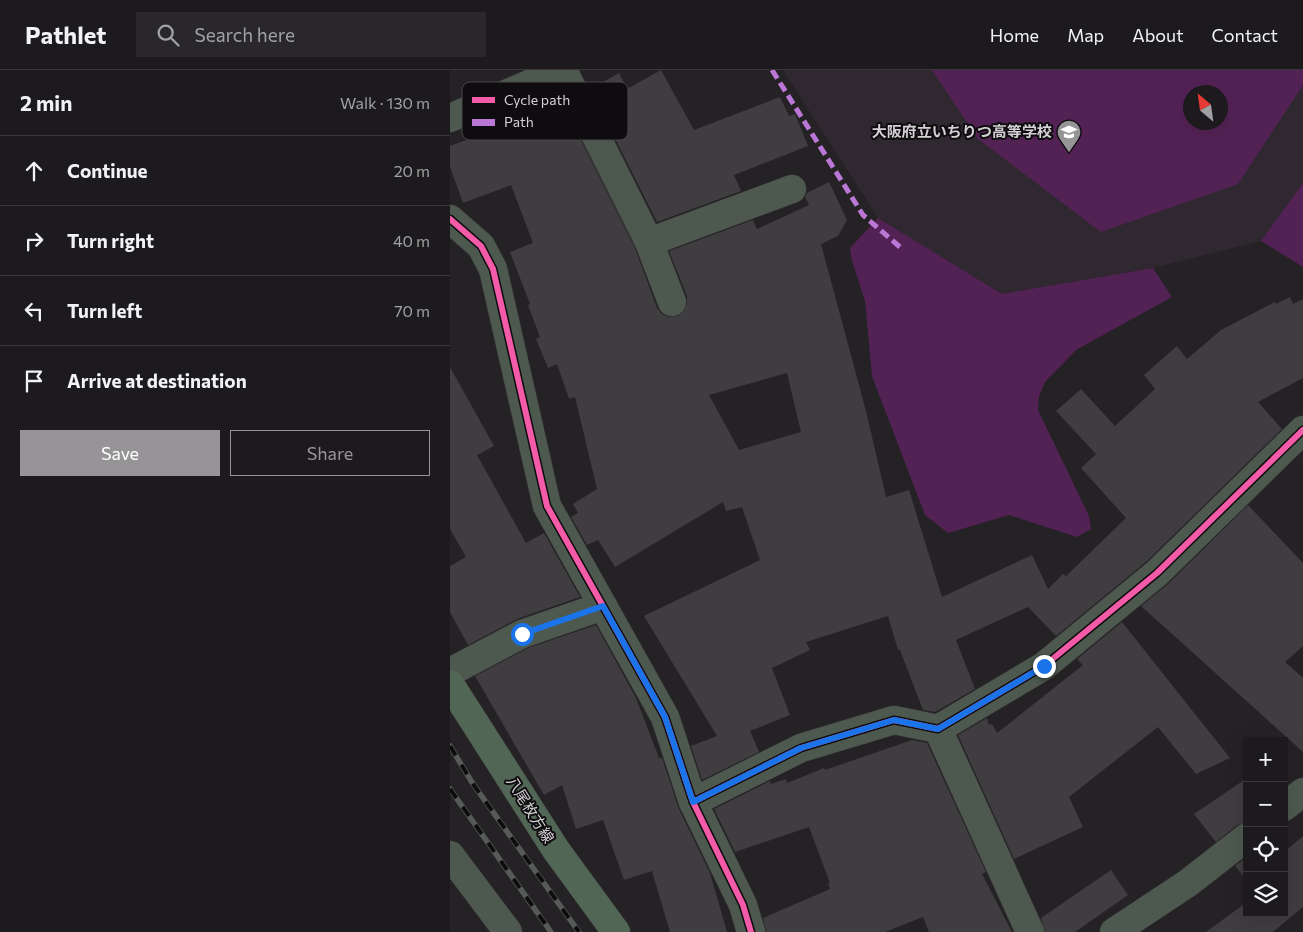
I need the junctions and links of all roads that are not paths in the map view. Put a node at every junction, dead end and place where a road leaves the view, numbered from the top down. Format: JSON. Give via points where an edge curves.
{"nodes":[{"id":1,"x":562,"y":70,"type":"edge"},
{"id":2,"x":534,"y":82,"type":"edge"},
{"id":3,"x":568,"y":82,"type":"edge"},
{"id":4,"x":462,"y":113,"type":"edge"},
{"id":5,"x":450,"y":118,"type":"edge"},
{"id":6,"x":597,"y":140,"type":"edge"},
{"id":7,"x":792,"y":189,"type":"dead end"},
{"id":8,"x":450,"y":219,"type":"edge"},
{"id":9,"x":649,"y":242,"type":"junction"},
{"id":10,"x":672,"y":302,"type":"dead end"},
{"id":11,"x":1303,"y":430,"type":"edge"},
{"id":12,"x":603,"y":606,"type":"junction"},
{"id":13,"x":450,"y":672,"type":"edge"},
{"id":14,"x":450,"y":684,"type":"edge"},
{"id":15,"x":938,"y":729,"type":"junction"},
{"id":16,"x":1303,"y":792,"type":"edge"},
{"id":17,"x":693,"y":802,"type":"junction"},
{"id":18,"x":1288,"y":804,"type":"edge"},
{"id":19,"x":1243,"y":840,"type":"edge"},
{"id":20,"x":450,"y":855,"type":"edge"},
{"id":21,"x":508,"y":932,"type":"edge"},
{"id":22,"x":616,"y":932,"type":"edge"},
{"id":23,"x":751,"y":932,"type":"edge"},
{"id":24,"x":1030,"y":932,"type":"edge"},
{"id":25,"x":1114,"y":932,"type":"edge"}],
"edges":[{"from":1,"to":2,"type":"street"},
{"from":1,"to":3,"type":"street"},
{"from":4,"to":5,"type":"street"},
{"from":6,"to":9,"type":"street"},
{"from":7,"to":9,"type":"street"},
{"from":8,"to":12,"type":"street","via":[[481,246],[493,269],[546,506]]},
{"from":9,"to":10,"type":"street"},
{"from":11,"to":15,"type":"street","via":[[1157,573],[1044,666]]},
{"from":12,"to":13,"type":"street","via":[[522,634]]},
{"from":12,"to":17,"type":"street","via":[[665,717]]},
{"from":14,"to":22,"type":"main road","name":"八尾枚方線","via":[[556,850]]},
{"from":15,"to":17,"type":"street","via":[[894,720],[801,748]]},
{"from":15,"to":24,"type":"street"},
{"from":16,"to":18,"type":"street"},
{"from":17,"to":23,"type":"street","via":[[743,905]]},
{"from":19,"to":25,"type":"street","via":[[1188,883]]},
{"from":20,"to":21,"type":"street"}]}
